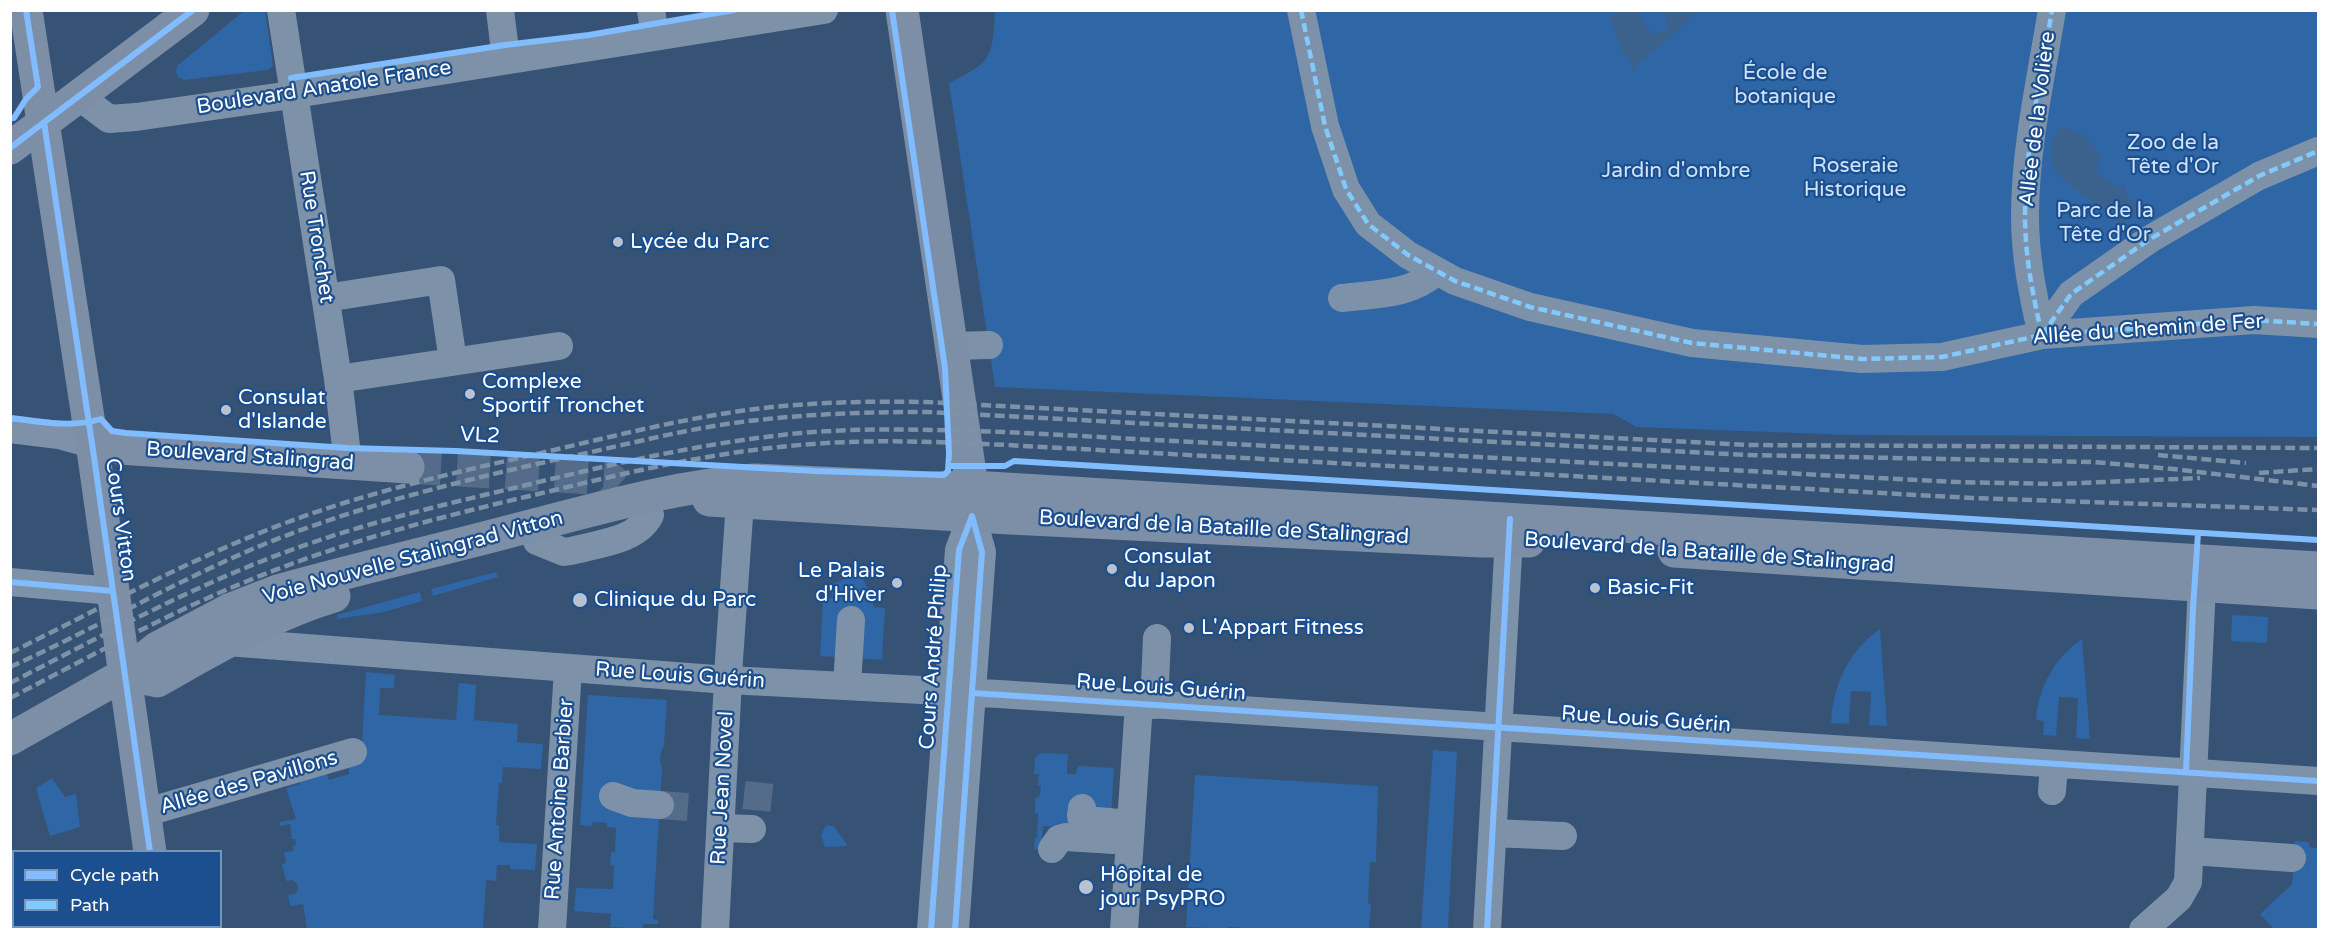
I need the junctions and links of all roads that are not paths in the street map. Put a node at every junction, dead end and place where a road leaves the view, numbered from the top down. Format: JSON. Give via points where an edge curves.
{"nodes":[{"id":1,"x":26,"y":10,"type":"edge"},
{"id":2,"x":193,"y":10,"type":"edge"},
{"id":3,"x":280,"y":10,"type":"edge"},
{"id":4,"x":500,"y":10,"type":"edge"},
{"id":5,"x":824,"y":10,"type":"edge"},
{"id":6,"x":902,"y":10,"type":"edge"},
{"id":7,"x":1301,"y":10,"type":"edge"},
{"id":8,"x":2052,"y":10,"type":"edge"},
{"id":9,"x":653,"y":23,"type":"edge"},
{"id":10,"x":507,"y":59,"type":"junction"},
{"id":11,"x":294,"y":94,"type":"junction"},
{"id":12,"x":80,"y":97,"type":"junction"},
{"id":13,"x":44,"y":122,"type":"junction"},
{"id":14,"x":10,"y":125,"type":"edge"},
{"id":15,"x":10,"y":148,"type":"edge"},
{"id":16,"x":2319,"y":151,"type":"edge"},
{"id":17,"x":1437,"y":271,"type":"junction"},
{"id":18,"x":326,"y":298,"type":"junction"},
{"id":19,"x":1342,"y":298,"type":"dead end"},
{"id":20,"x":2319,"y":324,"type":"edge"},
{"id":21,"x":2042,"y":335,"type":"junction"},
{"id":22,"x":951,"y":345,"type":"junction"},
{"id":23,"x":989,"y":345,"type":"dead end"},
{"id":24,"x":559,"y":346,"type":"dead end"},
{"id":25,"x":453,"y":362,"type":"junction"},
{"id":26,"x":338,"y":379,"type":"junction"},
{"id":27,"x":10,"y":429,"type":"edge"},
{"id":28,"x":92,"y":444,"type":"junction"},
{"id":29,"x":348,"y":463,"type":"junction"},
{"id":30,"x":408,"y":467,"type":"tunnel mouth"},
{"id":31,"x":747,"y":491,"type":"junction"},
{"id":32,"x":637,"y":500,"type":"junction"},
{"id":33,"x":972,"y":502,"type":"junction"},
{"id":34,"x":1509,"y":529,"type":"junction"},
{"id":35,"x":2319,"y":568,"type":"edge"},
{"id":36,"x":2202,"y":573,"type":"junction"},
{"id":37,"x":10,"y":582,"type":"edge"},
{"id":38,"x":113,"y":591,"type":"junction"},
{"id":39,"x":2319,"y":593,"type":"edge"},
{"id":40,"x":850,"y":620,"type":"dead end"},
{"id":41,"x":1153,"y":638,"type":"dead end"},
{"id":42,"x":227,"y":642,"type":"junction"},
{"id":43,"x":568,"y":668,"type":"junction"},
{"id":44,"x":125,"y":674,"type":"junction"},
{"id":45,"x":728,"y":680,"type":"junction"},
{"id":46,"x":847,"y":686,"type":"junction"},
{"id":47,"x":960,"y":692,"type":"junction"},
{"id":48,"x":1146,"y":704,"type":"junction"},
{"id":49,"x":1500,"y":728,"type":"junction"},
{"id":50,"x":10,"y":740,"type":"edge"},
{"id":51,"x":353,"y":753,"type":"dead end"},
{"id":52,"x":2194,"y":771,"type":"junction"},
{"id":53,"x":2319,"y":781,"type":"edge"},
{"id":54,"x":613,"y":796,"type":"dead end"},
{"id":55,"x":660,"y":805,"type":"tunnel mouth"},
{"id":56,"x":722,"y":806,"type":"junction"},
{"id":57,"x":1082,"y":808,"type":"dead end"},
{"id":58,"x":144,"y":813,"type":"junction"},
{"id":59,"x":752,"y":829,"type":"dead end"},
{"id":60,"x":1130,"y":833,"type":"junction"},
{"id":61,"x":1493,"y":833,"type":"junction"},
{"id":62,"x":1563,"y":836,"type":"dead end"},
{"id":63,"x":1052,"y":849,"type":"dead end"},
{"id":64,"x":150,"y":850,"type":"edge"},
{"id":65,"x":2190,"y":851,"type":"junction"},
{"id":66,"x":2292,"y":858,"type":"dead end"},
{"id":67,"x":552,"y":930,"type":"edge"},
{"id":68,"x":715,"y":930,"type":"edge"},
{"id":69,"x":931,"y":930,"type":"edge"},
{"id":70,"x":954,"y":930,"type":"edge"},
{"id":71,"x":1124,"y":930,"type":"edge"},
{"id":72,"x":1487,"y":930,"type":"edge"},
{"id":73,"x":2143,"y":930,"type":"edge"}],
"edges":[{"from":1,"to":13,"type":"main road","name":"Cours Vitton"},
{"from":2,"to":12,"type":"main road"},
{"from":3,"to":11,"type":"street","name":"Rue Tronchet"},
{"from":4,"to":10,"type":"street"},
{"from":5,"to":9,"type":"street","name":"Boulevard Anatole France"},
{"from":6,"to":22,"type":"main road"},
{"from":7,"to":17,"type":"street","name":"Allée du Chemin de Fer","via":[[1325,126],[1346,189],[1368,224],[1408,255]]},
{"from":8,"to":21,"type":"street","name":"Allée de la Volière","via":[[2031,142],[2025,216],[2029,276]]},
{"from":9,"to":10,"type":"street","name":"Boulevard Anatole France"},
{"from":10,"to":11,"type":"street","name":"Boulevard Anatole France"},
{"from":11,"to":12,"type":"street","name":"Boulevard Anatole France","via":[[109,119]]},
{"from":11,"to":18,"type":"street","name":"Rue Tronchet"},
{"from":12,"to":13,"type":"main road"},
{"from":13,"to":14,"type":"main road"},
{"from":13,"to":15,"type":"main road"},
{"from":13,"to":28,"type":"main road","name":"Cours Vitton"},
{"from":16,"to":21,"type":"street","via":[[2259,176],[2150,239],[2071,294]]},
{"from":17,"to":19,"type":"street","via":[[1428,280],[1397,292]]},
{"from":17,"to":21,"type":"street","name":"Allée du Chemin de Fer","via":[[1530,307],[1692,343],[1862,359],[1942,357]]},
{"from":18,"to":25,"type":"street","via":[[441,280]]},
{"from":18,"to":26,"type":"street","name":"Rue Tronchet"},
{"from":20,"to":21,"type":"street","name":"Allée du Chemin de Fer","via":[[2254,320]]},
{"from":22,"to":23,"type":"street"},
{"from":22,"to":33,"type":"main road"},
{"from":24,"to":25,"type":"street"},
{"from":25,"to":26,"type":"street"},
{"from":26,"to":29,"type":"street","name":"Rue Tronchet"},
{"from":27,"to":28,"type":"street"},
{"from":28,"to":29,"type":"main road","name":"Boulevard Stalingrad"},
{"from":28,"to":38,"type":"main road","name":"Cours Vitton"},
{"from":29,"to":30,"type":"main road","name":"Boulevard Stalingrad"},
{"from":31,"to":32,"type":"main road","name":"Voie Nouvelle Stalingrad Vitton","via":[[707,500]]},
{"from":31,"to":33,"type":"main road","name":"Boulevard de la Bataille de Stalingrad"},
{"from":31,"to":45,"type":"street","name":"Rue Jean Novel","via":[[725,568]]},
{"from":32,"to":42,"type":"main road","name":"Voie Nouvelle Stalingrad Vitton","via":[[537,541],[310,603]]},
{"from":32,"to":44,"type":"main road","name":"Voie Nouvelle Stalingrad Vitton","via":[[278,591],[228,610],[157,648]]},
{"from":33,"to":34,"type":"main road","name":"Boulevard de la Bataille de Stalingrad","via":[[1481,541]]},
{"from":33,"to":47,"type":"street","name":"Cours André Philip","via":[[959,550]]},
{"from":34,"to":36,"type":"main road","name":"Boulevard de la Bataille de Stalingrad"},
{"from":34,"to":49,"type":"street"},
{"from":35,"to":36,"type":"main road","name":"Boulevard de la Bataille de Stalingrad"},
{"from":36,"to":39,"type":"main road","name":"Boulevard de la Bataille de Stalingrad"},
{"from":36,"to":52,"type":"street"},
{"from":37,"to":38,"type":"street"},
{"from":38,"to":44,"type":"main road","name":"Cours Vitton"},
{"from":40,"to":46,"type":"street"},
{"from":41,"to":48,"type":"street"},
{"from":42,"to":43,"type":"street","name":"Rue Louis Guérin"},
{"from":42,"to":44,"type":"main road","name":"Voie Nouvelle Stalingrad Vitton","via":[[157,681]]},
{"from":43,"to":45,"type":"street","name":"Rue Louis Guérin"},
{"from":43,"to":67,"type":"street","name":"Rue Antoine Barbier"},
{"from":44,"to":50,"type":"main road"},
{"from":44,"to":58,"type":"main road","name":"Cours Vitton"},
{"from":45,"to":46,"type":"street","name":"Rue Louis Guérin"},
{"from":45,"to":56,"type":"street","name":"Rue Jean Novel"},
{"from":46,"to":47,"type":"street","name":"Rue Louis Guérin"},
{"from":47,"to":48,"type":"street","name":"Rue Louis Guérin"},
{"from":47,"to":69,"type":"street","name":"Cours André Philip"},
{"from":47,"to":70,"type":"street","name":"Cours André Philip"},
{"from":48,"to":49,"type":"street","name":"Rue Louis Guérin"},
{"from":48,"to":60,"type":"street"},
{"from":49,"to":52,"type":"street","name":"Rue Louis Guérin","via":[[1825,747],[2053,778]]},
{"from":49,"to":61,"type":"street"},
{"from":51,"to":58,"type":"street","name":"Allée des Pavillons"},
{"from":52,"to":53,"type":"street","name":"Rue Louis Guérin"},
{"from":52,"to":65,"type":"street"},
{"from":54,"to":55,"type":"street","via":[[632,803]]},
{"from":56,"to":59,"type":"street"},
{"from":56,"to":68,"type":"street","name":"Rue Jean Novel"},
{"from":57,"to":60,"type":"street","via":[[1084,820]]},
{"from":58,"to":64,"type":"main road","name":"Cours Vitton"},
{"from":60,"to":63,"type":"street","via":[[1066,837],[1059,839]]},
{"from":60,"to":71,"type":"street"},
{"from":61,"to":62,"type":"street"},
{"from":61,"to":72,"type":"street"},
{"from":65,"to":66,"type":"street"},
{"from":65,"to":73,"type":"street","via":[[2188,882],[2179,898]]}]}
